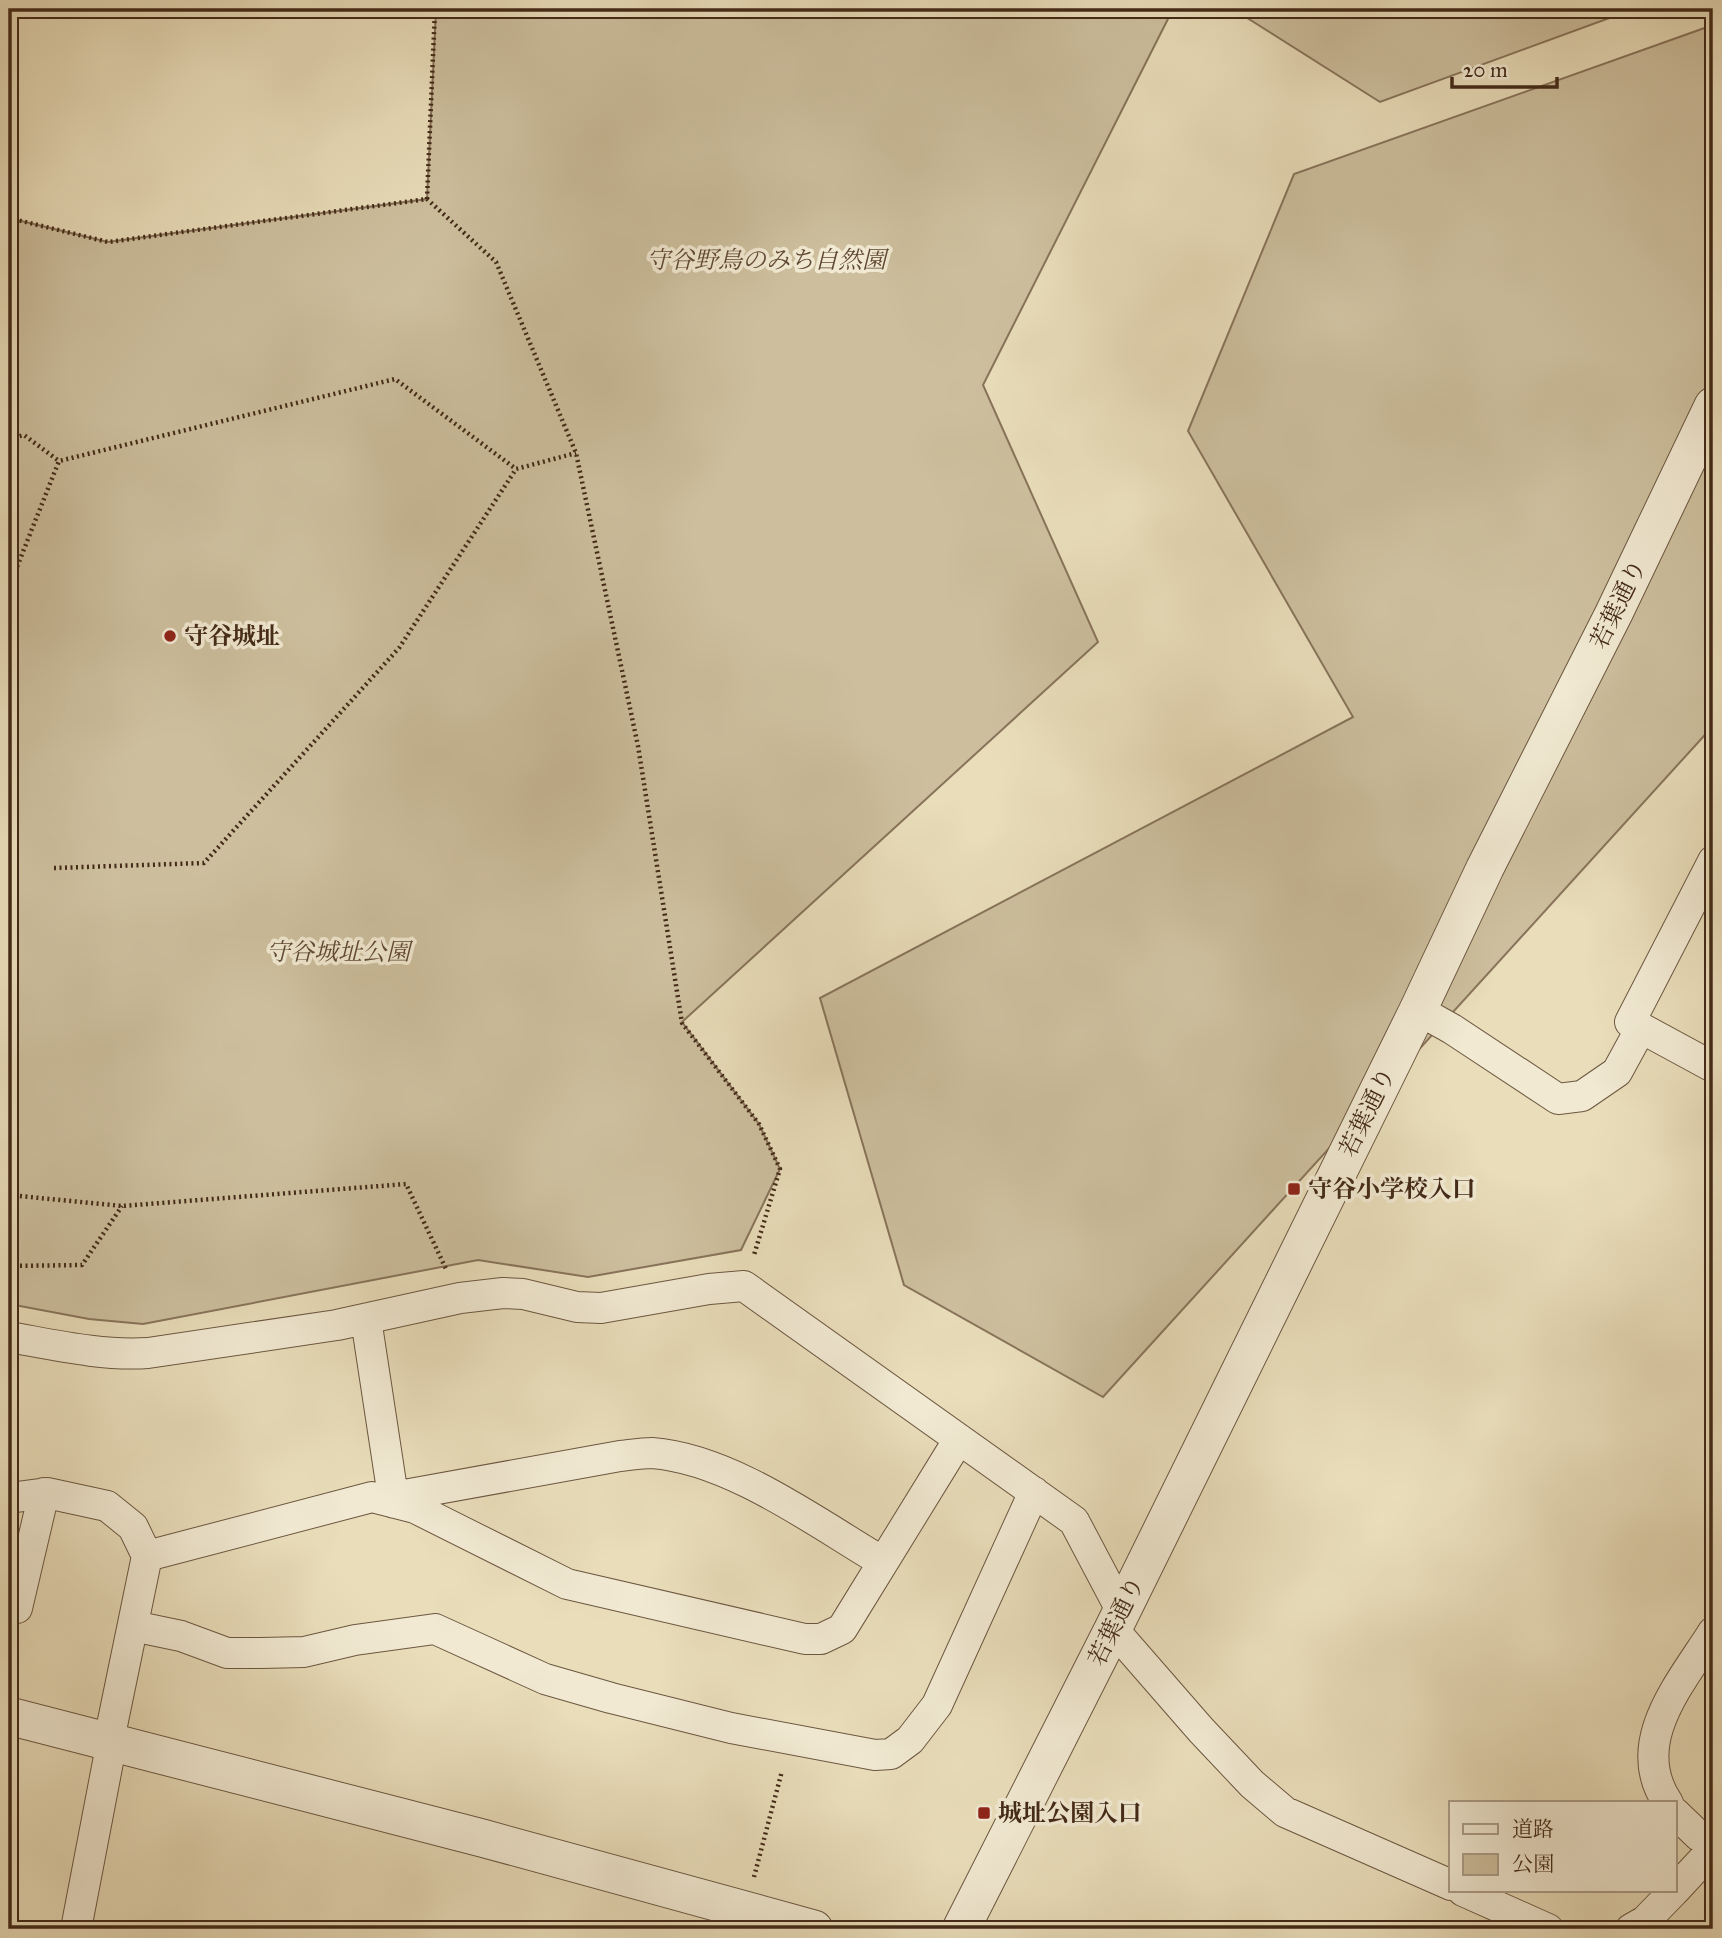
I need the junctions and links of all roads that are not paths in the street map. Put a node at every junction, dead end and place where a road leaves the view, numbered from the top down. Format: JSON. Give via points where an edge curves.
{"nodes":[{"id":1,"x":1713,"y":406,"type":"edge"},
{"id":2,"x":1713,"y":861,"type":"edge"},
{"id":3,"x":1418,"y":1010,"type":"junction"},
{"id":4,"x":1641,"y":1028,"type":"junction"},
{"id":5,"x":1713,"y":1067,"type":"edge"},
{"id":6,"x":366,"y":1319,"type":"junction"},
{"id":7,"x":9,"y":1337,"type":"edge"},
{"id":8,"x":959,"y":1439,"type":"junction"},
{"id":9,"x":1034,"y":1492,"type":"junction"},
{"id":10,"x":44,"y":1493,"type":"junction"},
{"id":11,"x":9,"y":1498,"type":"edge"},
{"id":12,"x":393,"y":1500,"type":"junction"},
{"id":13,"x":147,"y":1556,"type":"junction"},
{"id":14,"x":883,"y":1562,"type":"junction"},
{"id":15,"x":9,"y":1608,"type":"edge"},
{"id":16,"x":1117,"y":1620,"type":"junction"},
{"id":17,"x":132,"y":1626,"type":"junction"},
{"id":18,"x":1713,"y":1632,"type":"edge"},
{"id":19,"x":9,"y":1716,"type":"edge"},
{"id":20,"x":110,"y":1741,"type":"junction"},
{"id":21,"x":1666,"y":1801,"type":"edge"},
{"id":22,"x":1676,"y":1814,"type":"edge"},
{"id":23,"x":1713,"y":1847,"type":"edge"},
{"id":24,"x":1449,"y":1884,"type":"edge"},
{"id":25,"x":1676,"y":1888,"type":"edge"},
{"id":26,"x":1464,"y":1892,"type":"edge"},
{"id":27,"x":1672,"y":1892,"type":"edge"},
{"id":28,"x":76,"y":1929,"type":"edge"},
{"id":29,"x":814,"y":1929,"type":"edge"},
{"id":30,"x":961,"y":1929,"type":"edge"},
{"id":31,"x":1548,"y":1929,"type":"edge"},
{"id":32,"x":1631,"y":1929,"type":"edge"}],
"edges":[{"from":1,"to":3,"type":"street","name":"若葉通り"},
{"from":2,"to":4,"type":"street","via":[[1630,1022]]},
{"from":3,"to":4,"type":"street","via":[[1558,1099],[1582,1096],[1617,1072]]},
{"from":3,"to":16,"type":"street","name":"若葉通り"},
{"from":4,"to":5,"type":"street"},
{"from":6,"to":7,"type":"street","via":[[122,1355]]},
{"from":6,"to":8,"type":"street","via":[[503,1293],[601,1308],[744,1286]]},
{"from":6,"to":12,"type":"street"},
{"from":8,"to":9,"type":"street"},
{"from":8,"to":14,"type":"street"},
{"from":9,"to":16,"type":"street","via":[[1074,1521]]},
{"from":9,"to":17,"type":"street","via":[[937,1705],[910,1740],[891,1754],[875,1755],[731,1728],[545,1679],[435,1629],[304,1652],[227,1653],[181,1636]]},
{"from":10,"to":11,"type":"street"},
{"from":10,"to":13,"type":"street","via":[[107,1506],[133,1527]]},
{"from":10,"to":15,"type":"street","via":[[18,1608]]},
{"from":12,"to":13,"type":"street","via":[[372,1497]]},
{"from":12,"to":14,"type":"street","via":[[649,1453],[698,1462],[743,1479]]},
{"from":12,"to":14,"type":"street","via":[[567,1584],[804,1639],[821,1639],[842,1629]]},
{"from":13,"to":17,"type":"street"},
{"from":16,"to":24,"type":"street","via":[[1201,1730],[1286,1812]]},
{"from":16,"to":30,"type":"street","name":"若葉通り"},
{"from":17,"to":20,"type":"street"},
{"from":18,"to":21,"type":"street","via":[[1662,1713],[1653,1744],[1658,1790]]},
{"from":19,"to":20,"type":"street"},
{"from":20,"to":28,"type":"street"},
{"from":20,"to":29,"type":"street"},
{"from":22,"to":23,"type":"street"},
{"from":23,"to":25,"type":"street"},
{"from":26,"to":31,"type":"street"},
{"from":27,"to":32,"type":"street"}]}
